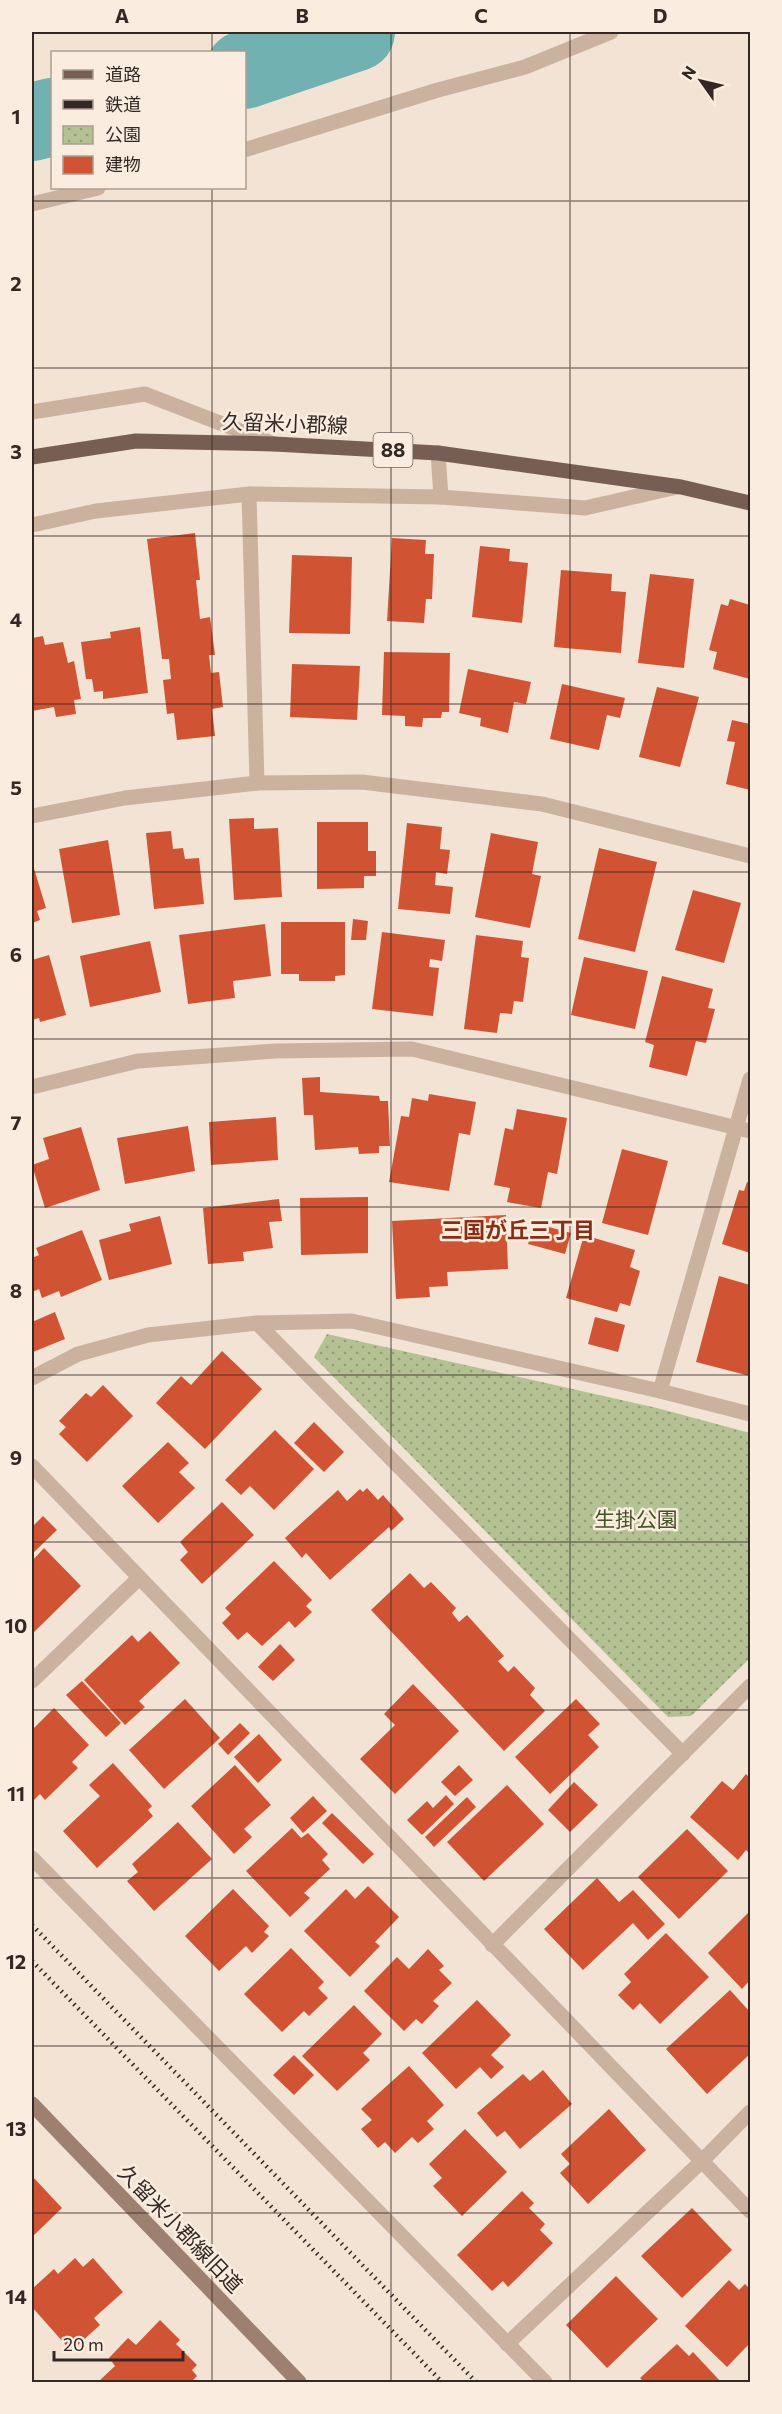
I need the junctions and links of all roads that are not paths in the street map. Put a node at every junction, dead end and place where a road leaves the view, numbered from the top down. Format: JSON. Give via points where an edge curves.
{"nodes":[{"id":1,"x":611,"y":32,"type":"edge"},
{"id":2,"x":246,"y":149,"type":"edge"},
{"id":3,"x":94,"y":189,"type":"edge"},
{"id":4,"x":32,"y":204,"type":"edge"},
{"id":5,"x":32,"y":412,"type":"edge"},
{"id":6,"x":274,"y":444,"type":"junction"},
{"id":7,"x":438,"y":453,"type":"junction"},
{"id":8,"x":32,"y":457,"type":"edge"},
{"id":9,"x":681,"y":486,"type":"junction"},
{"id":10,"x":249,"y":494,"type":"junction"},
{"id":11,"x":441,"y":497,"type":"junction"},
{"id":12,"x":750,"y":504,"type":"edge"},
{"id":13,"x":32,"y":525,"type":"edge"},
{"id":14,"x":257,"y":783,"type":"junction"},
{"id":15,"x":32,"y":816,"type":"edge"},
{"id":16,"x":750,"y":856,"type":"edge"},
{"id":17,"x":750,"y":1080,"type":"edge"},
{"id":18,"x":32,"y":1087,"type":"edge"},
{"id":19,"x":743,"y":1129,"type":"edge"},
{"id":20,"x":257,"y":1323,"type":"junction"},
{"id":21,"x":32,"y":1378,"type":"edge"},
{"id":22,"x":660,"y":1390,"type":"junction"},
{"id":23,"x":750,"y":1414,"type":"edge"},
{"id":24,"x":32,"y":1466,"type":"edge"},
{"id":25,"x":139,"y":1578,"type":"junction"},
{"id":26,"x":32,"y":1681,"type":"edge"},
{"id":27,"x":750,"y":1686,"type":"edge"},
{"id":28,"x":683,"y":1754,"type":"junction"},
{"id":29,"x":32,"y":1858,"type":"edge"},
{"id":30,"x":492,"y":1946,"type":"junction"},
{"id":31,"x":32,"y":2104,"type":"edge"},
{"id":32,"x":750,"y":2112,"type":"edge"},
{"id":33,"x":701,"y":2162,"type":"junction"},
{"id":34,"x":750,"y":2211,"type":"edge"},
{"id":35,"x":507,"y":2344,"type":"junction"},
{"id":36,"x":299,"y":2382,"type":"edge"},
{"id":37,"x":544,"y":2382,"type":"edge"}],
"edges":[{"from":1,"to":2,"type":"street","via":[[525,67]]},
{"from":3,"to":4,"type":"street"},
{"from":5,"to":6,"type":"street","via":[[145,394]]},
{"from":6,"to":7,"type":"main road","name":"久留米小郡線","number":"88"},
{"from":6,"to":8,"type":"main road","name":"久留米小郡線","number":"88","via":[[136,441]]},
{"from":7,"to":9,"type":"main road","name":"久留米小郡線","number":"88"},
{"from":7,"to":11,"type":"street"},
{"from":9,"to":11,"type":"street","via":[[585,508]]},
{"from":9,"to":12,"type":"main road","name":"久留米小郡線","number":"88"},
{"from":10,"to":11,"type":"street"},
{"from":10,"to":13,"type":"street","via":[[96,511]]},
{"from":10,"to":14,"type":"street"},
{"from":14,"to":15,"type":"street","via":[[125,798]]},
{"from":14,"to":16,"type":"street","via":[[362,782],[542,804]]},
{"from":17,"to":19,"type":"street"},
{"from":18,"to":19,"type":"street","via":[[138,1061],[276,1051],[412,1049]]},
{"from":19,"to":22,"type":"street"},
{"from":20,"to":21,"type":"street","via":[[148,1335],[78,1354]]},
{"from":20,"to":22,"type":"street","via":[[352,1321]]},
{"from":20,"to":28,"type":"street"},
{"from":22,"to":23,"type":"street"},
{"from":24,"to":25,"type":"street"},
{"from":25,"to":26,"type":"street"},
{"from":25,"to":30,"type":"street"},
{"from":27,"to":28,"type":"street"},
{"from":28,"to":30,"type":"street"},
{"from":29,"to":35,"type":"street"},
{"from":30,"to":33,"type":"street"},
{"from":31,"to":36,"type":"street","name":"久留米小郡線旧道"},
{"from":32,"to":33,"type":"street"},
{"from":33,"to":34,"type":"street"},
{"from":33,"to":35,"type":"street"},
{"from":35,"to":37,"type":"street"}]}
